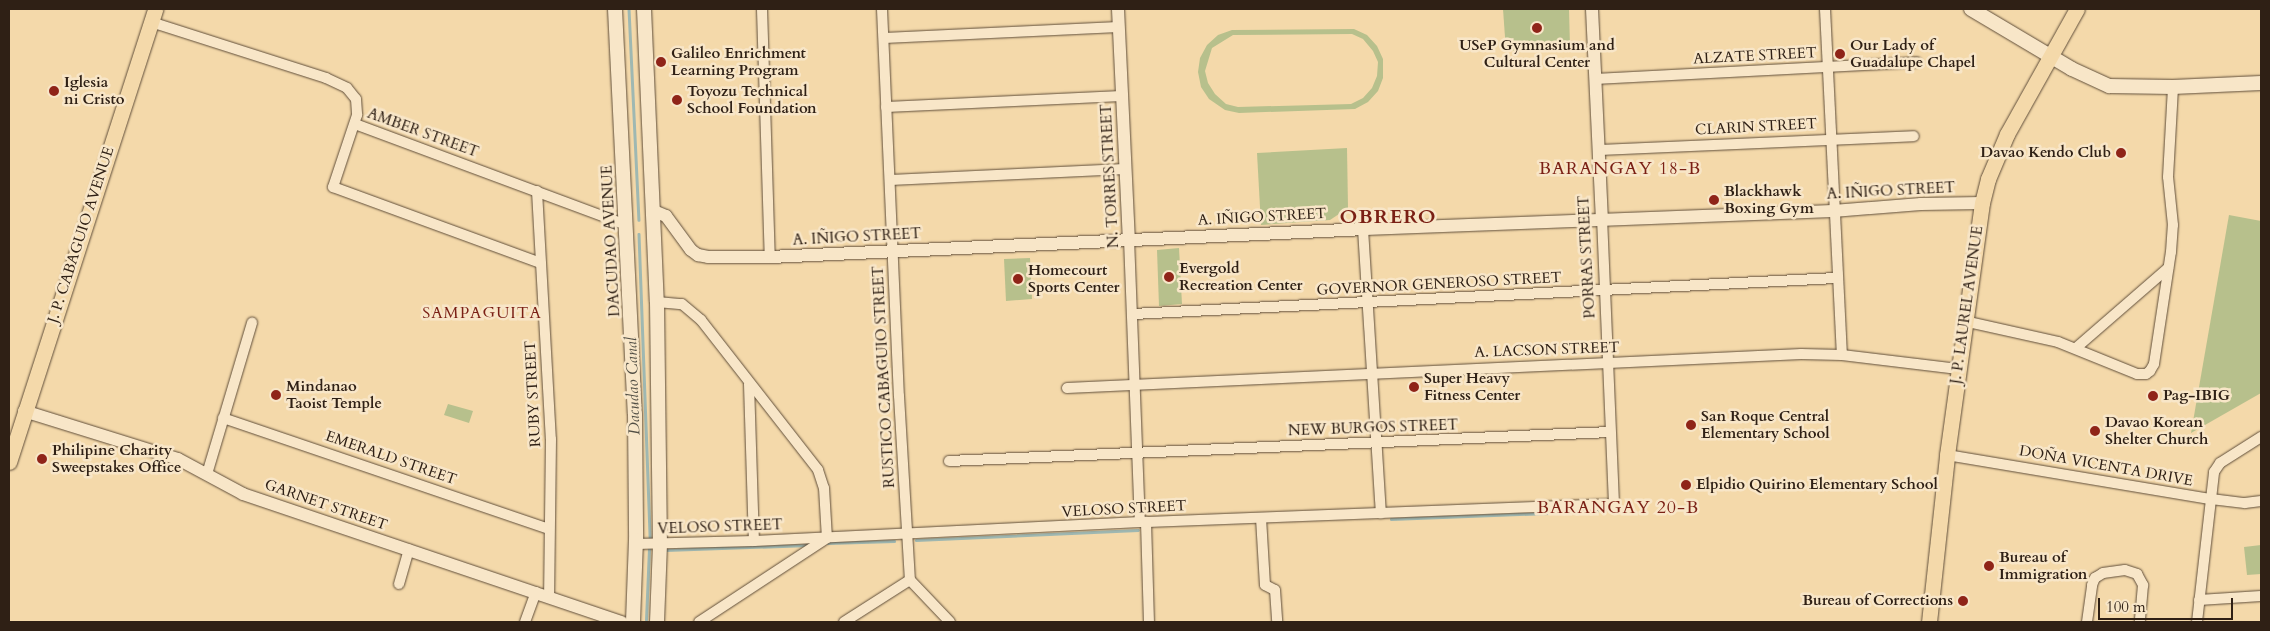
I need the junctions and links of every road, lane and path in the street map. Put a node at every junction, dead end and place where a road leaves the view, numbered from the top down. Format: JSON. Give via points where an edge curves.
{"nodes":[{"id":1,"x":615,"y":9,"type":"edge"},
{"id":2,"x":644,"y":9,"type":"edge"},
{"id":3,"x":762,"y":9,"type":"edge"},
{"id":4,"x":882,"y":9,"type":"edge"},
{"id":5,"x":1118,"y":9,"type":"edge"},
{"id":6,"x":1592,"y":9,"type":"edge"},
{"id":7,"x":1825,"y":9,"type":"edge"},
{"id":8,"x":1971,"y":9,"type":"edge"},
{"id":9,"x":2077,"y":9,"type":"edge"},
{"id":10,"x":153,"y":15,"type":"edge"},
{"id":11,"x":1119,"y":27,"type":"junction"},
{"id":12,"x":884,"y":38,"type":"junction"},
{"id":13,"x":2050,"y":55,"type":"junction"},
{"id":14,"x":1917,"y":62,"type":"dead end"},
{"id":15,"x":1827,"y":67,"type":"junction"},
{"id":16,"x":1596,"y":79,"type":"junction"},
{"id":17,"x":2261,"y":83,"type":"edge"},
{"id":18,"x":2173,"y":87,"type":"junction"},
{"id":19,"x":1122,"y":96,"type":"junction"},
{"id":20,"x":886,"y":107,"type":"junction"},
{"id":21,"x":356,"y":124,"type":"junction"},
{"id":22,"x":1914,"y":136,"type":"dead end"},
{"id":23,"x":1831,"y":139,"type":"junction"},
{"id":24,"x":1599,"y":150,"type":"junction"},
{"id":25,"x":1125,"y":169,"type":"junction"},
{"id":26,"x":890,"y":180,"type":"junction"},
{"id":27,"x":537,"y":191,"type":"junction"},
{"id":28,"x":1982,"y":203,"type":"junction"},
{"id":29,"x":654,"y":211,"type":"junction"},
{"id":30,"x":1833,"y":211,"type":"junction"},
{"id":31,"x":1602,"y":221,"type":"junction"},
{"id":32,"x":627,"y":225,"type":"junction"},
{"id":33,"x":1363,"y":229,"type":"junction"},
{"id":34,"x":1129,"y":239,"type":"junction"},
{"id":35,"x":892,"y":252,"type":"junction"},
{"id":36,"x":770,"y":257,"type":"junction"},
{"id":37,"x":541,"y":262,"type":"junction"},
{"id":38,"x":2168,"y":268,"type":"junction"},
{"id":39,"x":1837,"y":278,"type":"junction"},
{"id":40,"x":1606,"y":291,"type":"junction"},
{"id":41,"x":658,"y":302,"type":"junction"},
{"id":42,"x":1368,"y":302,"type":"junction"},
{"id":43,"x":1133,"y":314,"type":"junction"},
{"id":44,"x":1964,"y":321,"type":"junction"},
{"id":45,"x":252,"y":323,"type":"dead end"},
{"id":46,"x":2076,"y":348,"type":"junction"},
{"id":47,"x":1842,"y":355,"type":"junction"},
{"id":48,"x":1608,"y":363,"type":"junction"},
{"id":49,"x":1958,"y":369,"type":"junction"},
{"id":50,"x":1373,"y":372,"type":"junction"},
{"id":51,"x":749,"y":384,"type":"junction"},
{"id":52,"x":1135,"y":384,"type":"junction"},
{"id":53,"x":1067,"y":388,"type":"dead end"},
{"id":54,"x":24,"y":411,"type":"junction"},
{"id":55,"x":223,"y":418,"type":"junction"},
{"id":56,"x":1610,"y":432,"type":"junction"},
{"id":57,"x":2261,"y":437,"type":"edge"},
{"id":58,"x":1377,"y":443,"type":"junction"},
{"id":59,"x":1137,"y":452,"type":"junction"},
{"id":60,"x":1947,"y":455,"type":"junction"},
{"id":61,"x":9,"y":462,"type":"edge"},
{"id":62,"x":949,"y":462,"type":"dead end"},
{"id":63,"x":207,"y":474,"type":"junction"},
{"id":64,"x":2211,"y":499,"type":"junction"},
{"id":65,"x":2261,"y":501,"type":"edge"},
{"id":66,"x":1614,"y":504,"type":"joint"},
{"id":67,"x":1381,"y":513,"type":"junction"},
{"id":68,"x":1261,"y":518,"type":"junction"},
{"id":69,"x":1143,"y":522,"type":"junction"},
{"id":70,"x":549,"y":529,"type":"junction"},
{"id":71,"x":908,"y":534,"type":"junction"},
{"id":72,"x":828,"y":538,"type":"junction"},
{"id":73,"x":754,"y":541,"type":"junction"},
{"id":74,"x":636,"y":544,"type":"junction"},
{"id":75,"x":660,"y":544,"type":"junction"},
{"id":76,"x":408,"y":549,"type":"junction"},
{"id":77,"x":910,"y":580,"type":"junction"},
{"id":78,"x":399,"y":584,"type":"dead end"},
{"id":79,"x":536,"y":592,"type":"junction"},
{"id":80,"x":549,"y":596,"type":"junction"},
{"id":81,"x":2261,"y":596,"type":"edge"},
{"id":82,"x":2199,"y":600,"type":"junction"},
{"id":83,"x":852,"y":620,"type":"edge"},
{"id":84,"x":525,"y":622,"type":"edge"},
{"id":85,"x":622,"y":622,"type":"edge"},
{"id":86,"x":633,"y":622,"type":"edge"},
{"id":87,"x":657,"y":622,"type":"edge"},
{"id":88,"x":699,"y":622,"type":"edge"},
{"id":89,"x":950,"y":622,"type":"edge"},
{"id":90,"x":1150,"y":622,"type":"edge"},
{"id":91,"x":1277,"y":622,"type":"edge"},
{"id":92,"x":1929,"y":622,"type":"edge"},
{"id":93,"x":2087,"y":622,"type":"edge"},
{"id":94,"x":2140,"y":622,"type":"edge"},
{"id":95,"x":2197,"y":622,"type":"edge"}],
"edges":[{"from":1,"to":32,"type":"main road","name":"DACUDAO AVENUE"},
{"from":2,"to":29,"type":"main road"},
{"from":3,"to":36,"type":"street"},
{"from":4,"to":12,"type":"street","name":"RUSTICO CABAGUIO STREET"},
{"from":5,"to":11,"type":"street","name":"N. TORRES STREET"},
{"from":6,"to":16,"type":"street","name":"PORRAS STREET"},
{"from":7,"to":15,"type":"street"},
{"from":8,"to":13,"type":"main road"},
{"from":9,"to":13,"type":"main road","name":"J. P. LAUREL AVENUE"},
{"from":10,"to":21,"type":"street","name":"AMBER STREET","via":[[347,88],[358,106]]},
{"from":10,"to":54,"type":"main road","name":"J. P. CABAGUIO AVENUE"},
{"from":11,"to":12,"type":"street"},
{"from":11,"to":19,"type":"street","name":"N. TORRES STREET"},
{"from":12,"to":20,"type":"street","name":"RUSTICO CABAGUIO STREET"},
{"from":13,"to":18,"type":"main road","via":[[2109,86]]},
{"from":13,"to":28,"type":"main road","name":"J. P. LAUREL AVENUE","via":[[1996,156]]},
{"from":14,"to":15,"type":"street","name":"ALZATE STREET"},
{"from":15,"to":16,"type":"street","name":"ALZATE STREET"},
{"from":15,"to":23,"type":"street"},
{"from":16,"to":24,"type":"street","name":"PORRAS STREET"},
{"from":17,"to":18,"type":"main road"},
{"from":18,"to":38,"type":"street","via":[[2168,177],[2172,232]]},
{"from":19,"to":20,"type":"street"},
{"from":19,"to":25,"type":"street","name":"N. TORRES STREET"},
{"from":20,"to":26,"type":"street","name":"RUSTICO CABAGUIO STREET"},
{"from":21,"to":27,"type":"street","name":"AMBER STREET"},
{"from":21,"to":37,"type":"street","via":[[333,187]]},
{"from":22,"to":23,"type":"street","name":"CLARIN STREET"},
{"from":23,"to":24,"type":"street","name":"CLARIN STREET"},
{"from":23,"to":30,"type":"street"},
{"from":24,"to":31,"type":"street","name":"PORRAS STREET"},
{"from":25,"to":26,"type":"street"},
{"from":25,"to":34,"type":"street","name":"N. TORRES STREET"},
{"from":26,"to":35,"type":"street","name":"RUSTICO CABAGUIO STREET"},
{"from":27,"to":32,"type":"street","name":"AMBER STREET"},
{"from":27,"to":37,"type":"street","name":"RUBY STREET"},
{"from":28,"to":30,"type":"street","name":"A. IÑIGO STREET"},
{"from":28,"to":44,"type":"main road","name":"J. P. LAUREL AVENUE"},
{"from":29,"to":36,"type":"street","name":"A. IÑIGO STREET","via":[[666,216],[698,255]]},
{"from":29,"to":41,"type":"main road"},
{"from":30,"to":31,"type":"street","name":"A. IÑIGO STREET"},
{"from":30,"to":39,"type":"street"},
{"from":31,"to":33,"type":"street","name":"A. IÑIGO STREET"},
{"from":31,"to":40,"type":"street","name":"PORRAS STREET"},
{"from":32,"to":74,"type":"main road","name":"DACUDAO AVENUE","via":[[635,414]]},
{"from":33,"to":34,"type":"street","name":"A. IÑIGO STREET"},
{"from":33,"to":42,"type":"street"},
{"from":34,"to":35,"type":"street","name":"A. IÑIGO STREET"},
{"from":34,"to":43,"type":"street","name":"N. TORRES STREET"},
{"from":35,"to":36,"type":"street","name":"A. IÑIGO STREET"},
{"from":35,"to":71,"type":"street","name":"RUSTICO CABAGUIO STREET"},
{"from":37,"to":70,"type":"street","name":"RUBY STREET","via":[[551,439]]},
{"from":38,"to":46,"type":"street"},
{"from":38,"to":46,"type":"street","via":[[2154,364],[2150,371],[2137,374]]},
{"from":39,"to":40,"type":"street","name":"GOVERNOR GENEROSO STREET"},
{"from":39,"to":47,"type":"street"},
{"from":40,"to":42,"type":"street","name":"GOVERNOR GENEROSO STREET"},
{"from":40,"to":48,"type":"street","name":"PORRAS STREET"},
{"from":41,"to":51,"type":"street","via":[[674,302],[695,314]]},
{"from":41,"to":75,"type":"main road"},
{"from":42,"to":43,"type":"street","name":"GOVERNOR GENEROSO STREET"},
{"from":42,"to":50,"type":"street"},
{"from":43,"to":52,"type":"street","name":"N. TORRES STREET"},
{"from":44,"to":46,"type":"street","via":[[2033,335]]},
{"from":44,"to":49,"type":"main road","name":"J. P. LAUREL AVENUE"},
{"from":45,"to":55,"type":"street"},
{"from":47,"to":48,"type":"street","name":"A. LACSON STREET"},
{"from":47,"to":49,"type":"street","name":"A. LACSON STREET"},
{"from":48,"to":50,"type":"street","name":"A. LACSON STREET"},
{"from":48,"to":56,"type":"street","name":"PORRAS STREET"},
{"from":49,"to":60,"type":"main road","name":"J. P. LAUREL AVENUE"},
{"from":50,"to":52,"type":"street","name":"A. LACSON STREET"},
{"from":50,"to":58,"type":"street"},
{"from":51,"to":72,"type":"street","via":[[818,470],[824,488]]},
{"from":51,"to":73,"type":"street"},
{"from":52,"to":53,"type":"street","name":"A. LACSON STREET"},
{"from":52,"to":59,"type":"street","name":"N. TORRES STREET"},
{"from":54,"to":61,"type":"main road","name":"J. P. CABAGUIO AVENUE"},
{"from":54,"to":63,"type":"street","name":"GARNET STREET","via":[[178,459]]},
{"from":55,"to":63,"type":"street"},
{"from":55,"to":70,"type":"street","name":"EMERALD STREET"},
{"from":56,"to":58,"type":"street","name":"NEW BURGOS STREET"},
{"from":56,"to":66,"type":"street","name":"PORRAS STREET"},
{"from":57,"to":64,"type":"street","via":[[2220,463],[2214,472]]},
{"from":58,"to":59,"type":"street","name":"NEW BURGOS STREET"},
{"from":58,"to":67,"type":"street"},
{"from":59,"to":62,"type":"street","name":"NEW BURGOS STREET"},
{"from":59,"to":69,"type":"street","name":"N. TORRES STREET"},
{"from":60,"to":64,"type":"street","name":"DOÑA VICENTA DRIVE"},
{"from":60,"to":92,"type":"main road","name":"J. P. LAUREL AVENUE"},
{"from":63,"to":76,"type":"street","name":"GARNET STREET","via":[[243,494]]},
{"from":64,"to":65,"type":"street","name":"DOÑA VICENTA DRIVE","via":[[2245,503]]},
{"from":64,"to":82,"type":"street"},
{"from":66,"to":67,"type":"street","name":"VELOSO STREET"},
{"from":67,"to":68,"type":"street","name":"VELOSO STREET"},
{"from":68,"to":69,"type":"street","name":"VELOSO STREET"},
{"from":68,"to":91,"type":"street","via":[[1265,585],[1274,590]]},
{"from":69,"to":71,"type":"street","name":"VELOSO STREET"},
{"from":69,"to":90,"type":"street","name":"N. TORRES STREET"},
{"from":70,"to":80,"type":"street","name":"RUBY STREET"},
{"from":71,"to":72,"type":"street","name":"VELOSO STREET"},
{"from":71,"to":77,"type":"street","name":"RUSTICO CABAGUIO STREET"},
{"from":72,"to":73,"type":"street","name":"VELOSO STREET"},
{"from":72,"to":88,"type":"street"},
{"from":73,"to":75,"type":"street","name":"VELOSO STREET"},
{"from":74,"to":75,"type":"street","name":"VELOSO STREET"},
{"from":74,"to":86,"type":"main road","name":"DACUDAO AVENUE"},
{"from":75,"to":87,"type":"main road"},
{"from":76,"to":78,"type":"street"},
{"from":76,"to":79,"type":"street","name":"GARNET STREET"},
{"from":77,"to":83,"type":"street"},
{"from":77,"to":89,"type":"street"},
{"from":79,"to":80,"type":"street","name":"GARNET STREET"},
{"from":79,"to":84,"type":"street"},
{"from":80,"to":85,"type":"street","name":"GARNET STREET"},
{"from":81,"to":82,"type":"street"},
{"from":82,"to":95,"type":"street"},
{"from":93,"to":94,"type":"street","via":[[2095,578],[2103,573],[2125,570],[2137,574],[2143,586]]}]}
